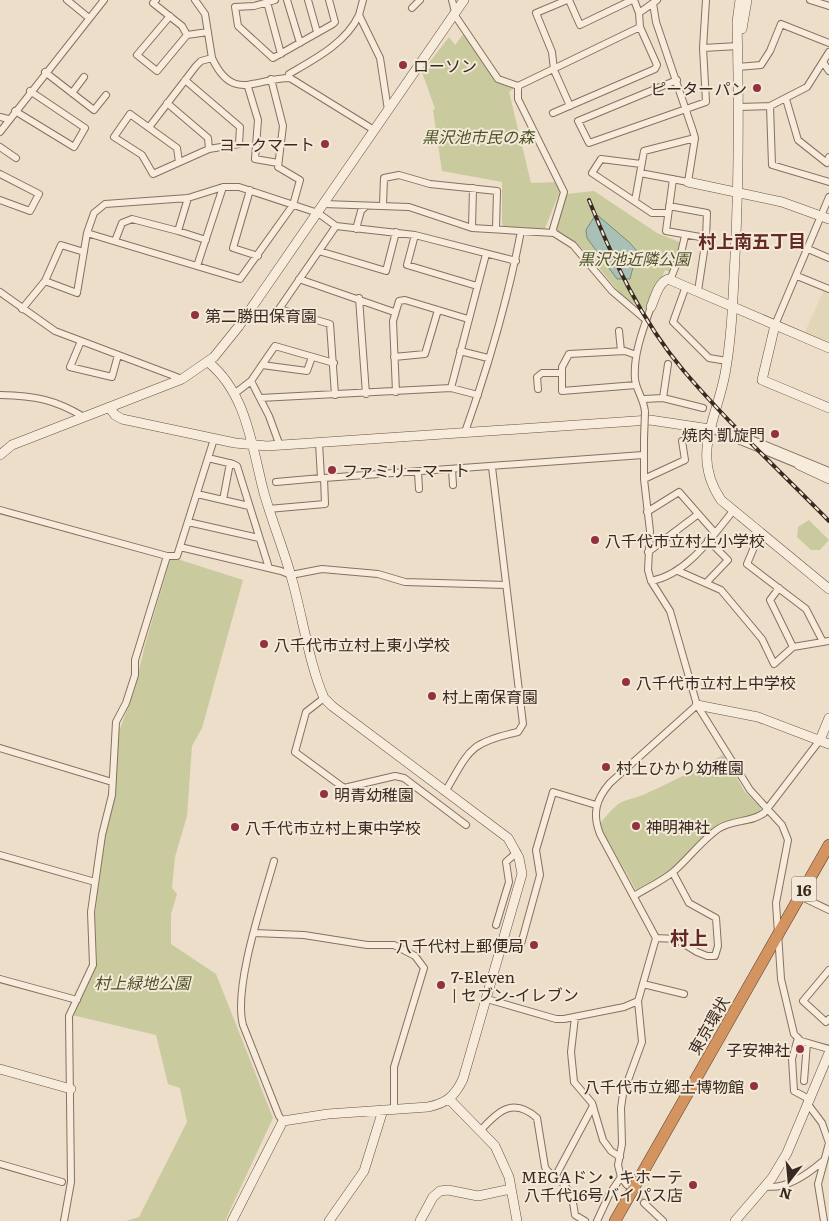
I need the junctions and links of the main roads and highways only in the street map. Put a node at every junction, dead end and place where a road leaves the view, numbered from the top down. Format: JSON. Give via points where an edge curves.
{"nodes":[{"id":1,"x":829,"y":844,"type":"edge"},
{"id":2,"x":829,"y":860,"type":"edge"},
{"id":3,"x":615,"y":1221,"type":"edge"},
{"id":4,"x":623,"y":1221,"type":"edge"}],
"edges":[{"from":1,"to":3,"type":"highway","name":"東京環状","number":"16"},
{"from":2,"to":4,"type":"highway","name":"東京環状","number":"16"}]}
